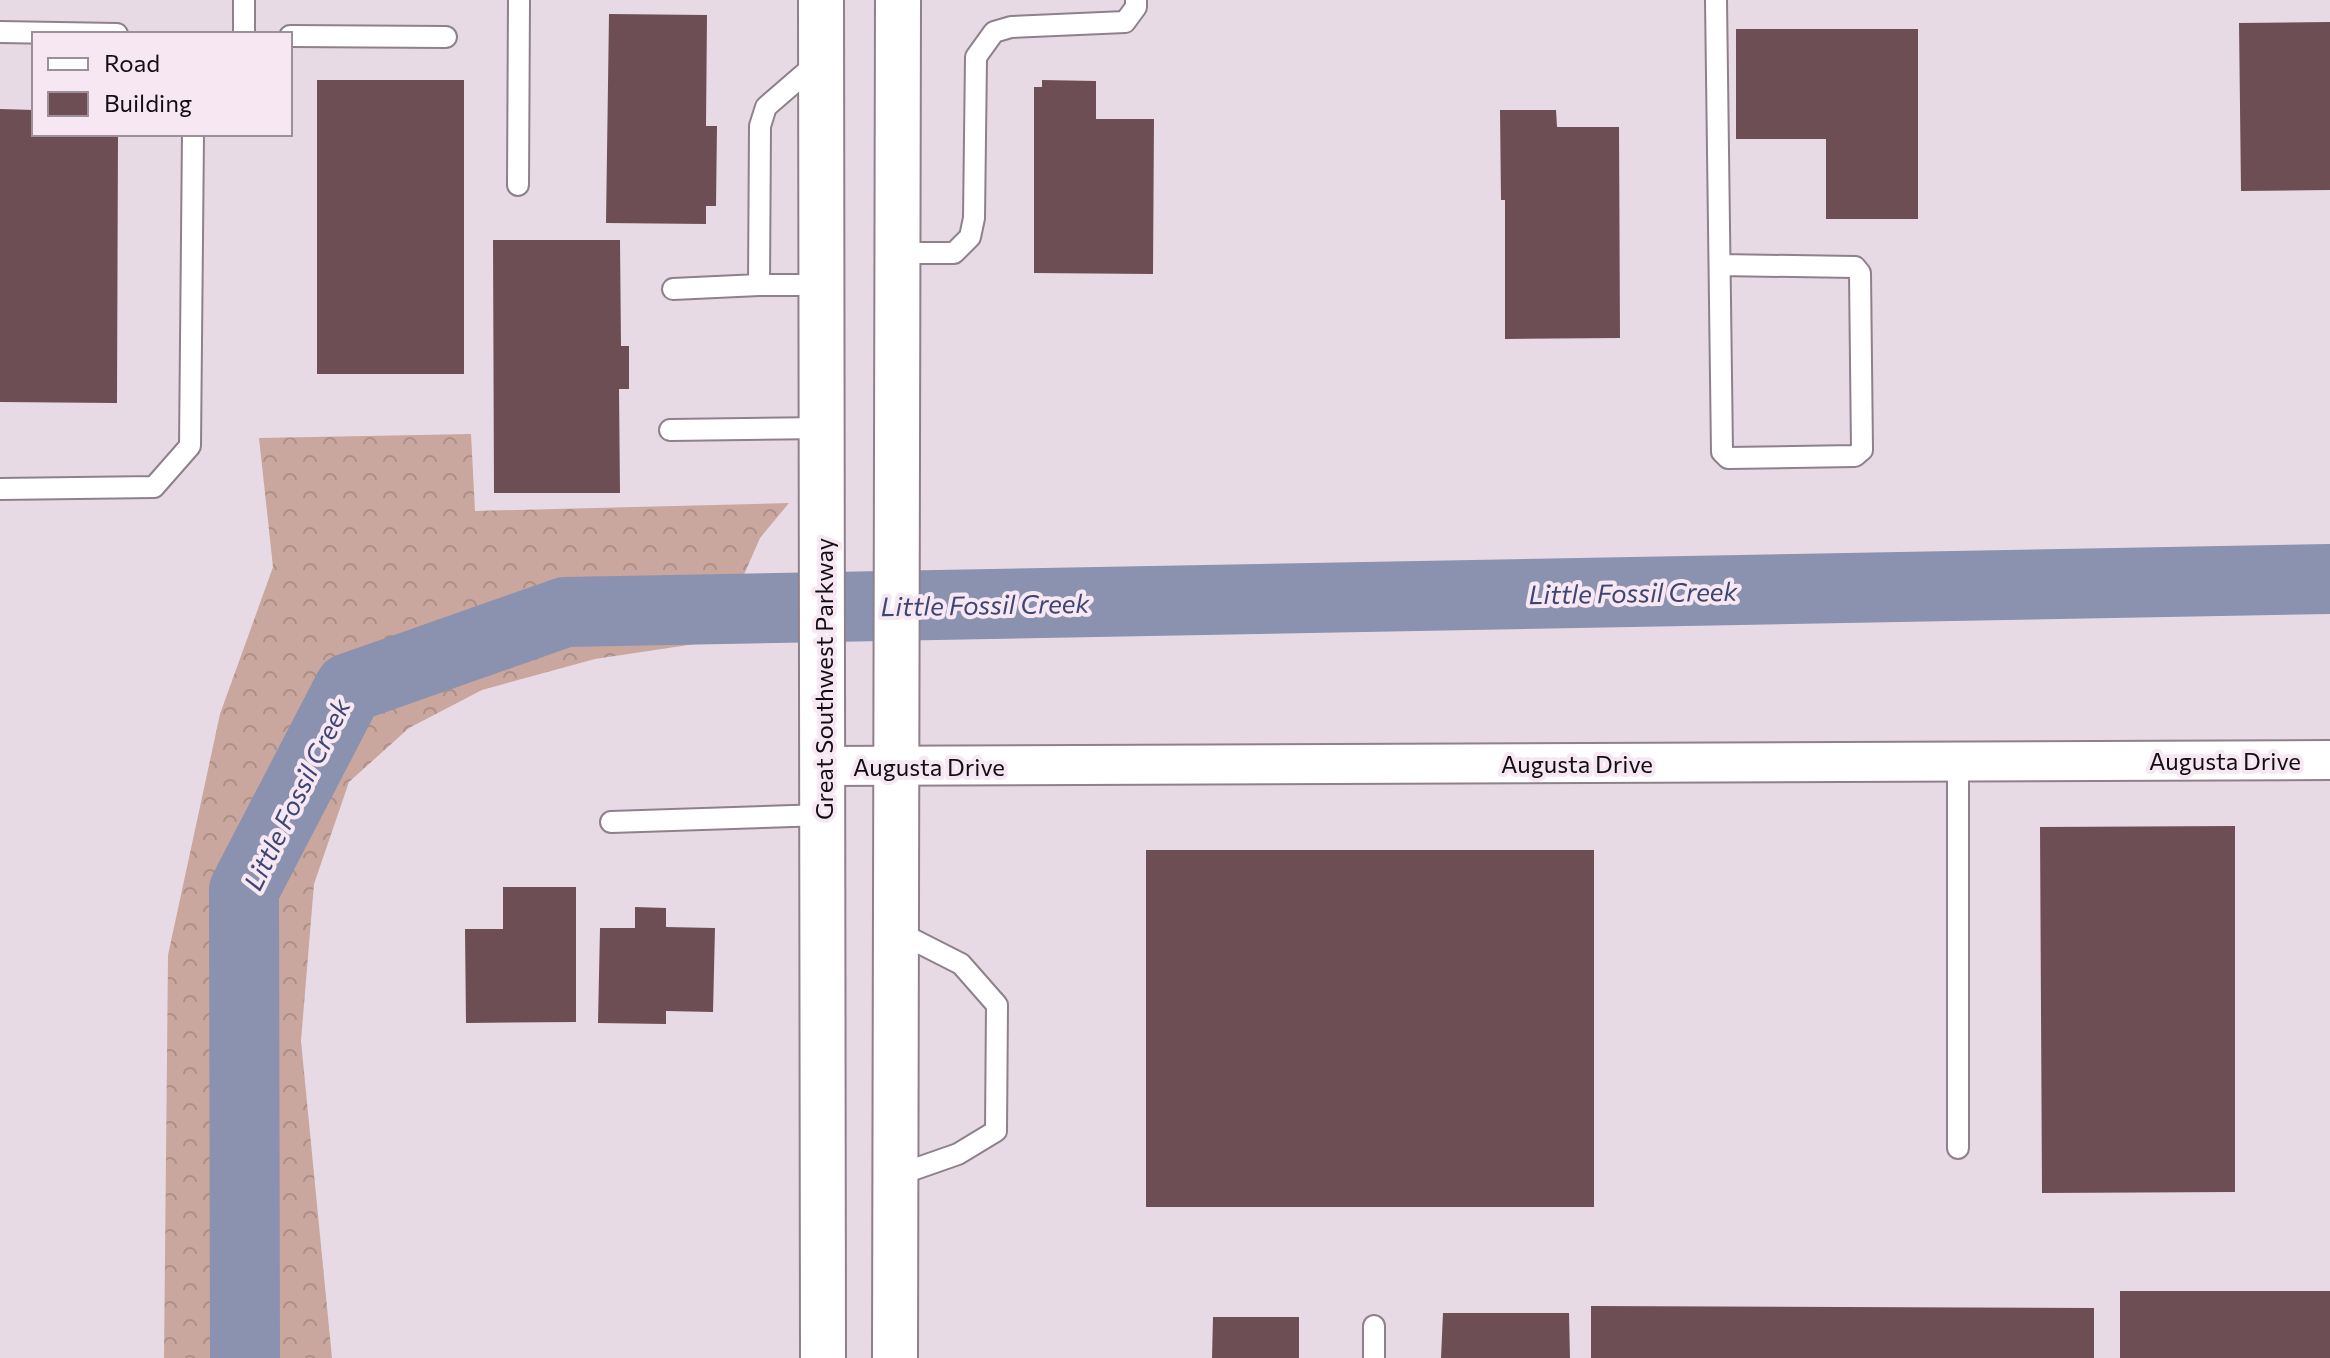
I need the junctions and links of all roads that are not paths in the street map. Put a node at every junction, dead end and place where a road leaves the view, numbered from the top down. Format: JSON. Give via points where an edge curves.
{"nodes":[{"id":1,"x":244,"y":0,"type":"edge"},
{"id":2,"x":519,"y":0,"type":"edge"},
{"id":3,"x":821,"y":0,"type":"edge"},
{"id":4,"x":898,"y":0,"type":"edge"},
{"id":5,"x":1136,"y":0,"type":"edge"},
{"id":6,"x":1716,"y":0,"type":"edge"},
{"id":7,"x":0,"y":32,"type":"edge"},
{"id":8,"x":244,"y":32,"type":"edge"},
{"id":9,"x":32,"y":33,"type":"edge"},
{"id":10,"x":292,"y":36,"type":"edge"},
{"id":11,"x":446,"y":37,"type":"dead end"},
{"id":12,"x":821,"y":59,"type":"junction"},
{"id":13,"x":193,"y":136,"type":"edge"},
{"id":14,"x":518,"y":185,"type":"dead end"},
{"id":15,"x":898,"y":253,"type":"junction"},
{"id":16,"x":1720,"y":265,"type":"junction"},
{"id":17,"x":759,"y":285,"type":"junction"},
{"id":18,"x":822,"y":285,"type":"junction"},
{"id":19,"x":673,"y":289,"type":"dead end"},
{"id":20,"x":823,"y":428,"type":"junction"},
{"id":21,"x":670,"y":430,"type":"dead end"},
{"id":22,"x":0,"y":489,"type":"edge"},
{"id":23,"x":896,"y":746,"type":"junction"},
{"id":24,"x":824,"y":748,"type":"junction"},
{"id":25,"x":2330,"y":760,"type":"edge"},
{"id":26,"x":1958,"y":762,"type":"junction"},
{"id":27,"x":824,"y":815,"type":"junction"},
{"id":28,"x":611,"y":822,"type":"dead end"},
{"id":29,"x":896,"y":931,"type":"junction"},
{"id":30,"x":1958,"y":1148,"type":"dead end"},
{"id":31,"x":895,"y":1176,"type":"junction"},
{"id":32,"x":1374,"y":1326,"type":"dead end"},
{"id":33,"x":823,"y":1358,"type":"edge"},
{"id":34,"x":895,"y":1358,"type":"edge"},
{"id":35,"x":1374,"y":1358,"type":"edge"}],
"edges":[{"from":1,"to":8,"type":"lane"},
{"from":2,"to":14,"type":"lane"},
{"from":3,"to":12,"type":"street","name":"Great Southwest Parkway"},
{"from":4,"to":15,"type":"street"},
{"from":5,"to":15,"type":"lane","via":[[1125,22],[994,32],[976,57],[970,237],[954,253]]},
{"from":6,"to":16,"type":"lane"},
{"from":7,"to":9,"type":"lane"},
{"from":10,"to":11,"type":"lane"},
{"from":12,"to":17,"type":"lane","via":[[766,107],[760,126]]},
{"from":12,"to":18,"type":"street","name":"Great Southwest Parkway"},
{"from":13,"to":22,"type":"lane","via":[[190,446],[154,487]]},
{"from":15,"to":23,"type":"street"},
{"from":16,"to":16,"type":"lane","via":[[1722,452],[1728,458],[1855,456],[1862,450],[1860,273],[1855,267]]},
{"from":17,"to":18,"type":"lane"},
{"from":17,"to":19,"type":"lane"},
{"from":18,"to":20,"type":"street","name":"Great Southwest Parkway"},
{"from":20,"to":21,"type":"lane"},
{"from":20,"to":24,"type":"street","name":"Great Southwest Parkway"},
{"from":23,"to":24,"type":"street","name":"Augusta Drive"},
{"from":23,"to":26,"type":"street","name":"Augusta Drive"},
{"from":23,"to":29,"type":"street"},
{"from":24,"to":27,"type":"street","name":"Great Southwest Parkway"},
{"from":25,"to":26,"type":"street","name":"Augusta Drive"},
{"from":26,"to":30,"type":"lane"},
{"from":27,"to":28,"type":"lane"},
{"from":27,"to":33,"type":"street","name":"Great Southwest Parkway"},
{"from":29,"to":31,"type":"street"},
{"from":29,"to":31,"type":"lane","via":[[961,964],[997,1005],[996,1131],[958,1154]]},
{"from":31,"to":34,"type":"street"},
{"from":32,"to":35,"type":"lane"}]}
